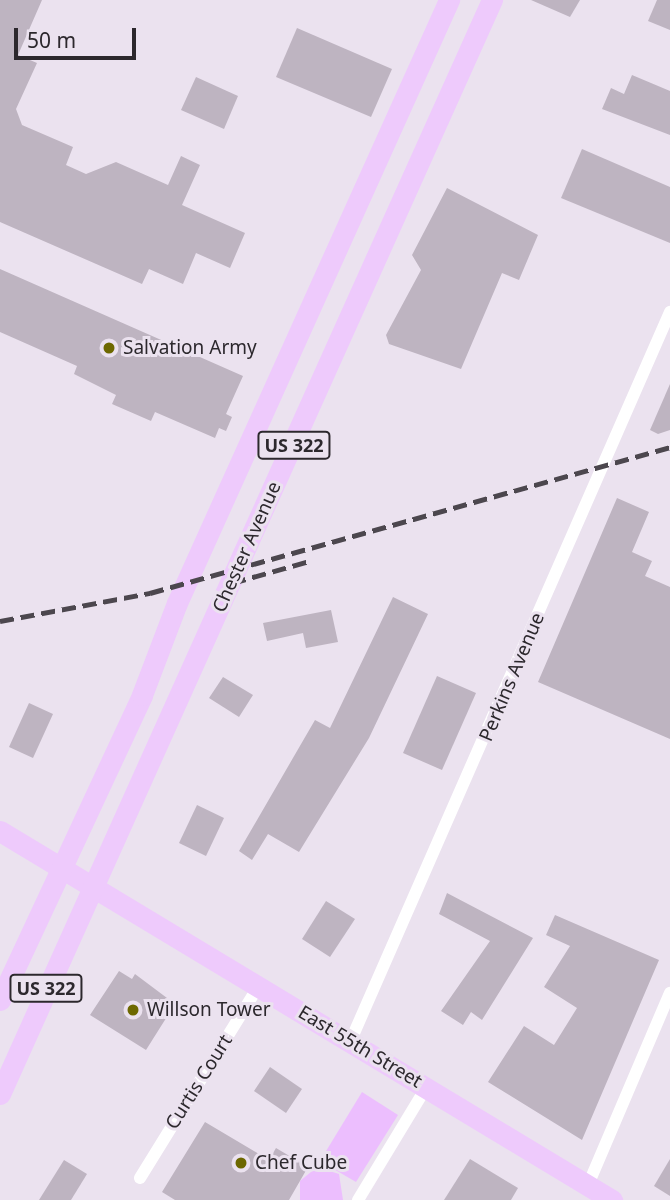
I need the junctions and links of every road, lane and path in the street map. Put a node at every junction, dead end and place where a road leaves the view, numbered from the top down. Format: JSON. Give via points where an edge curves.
{"nodes":[{"id":1,"x":449,"y":0,"type":"edge"},
{"id":2,"x":492,"y":0,"type":"edge"},
{"id":3,"x":670,"y":312,"type":"edge"},
{"id":4,"x":0,"y":831,"type":"edge"},
{"id":5,"x":61,"y":870,"type":"junction"},
{"id":6,"x":92,"y":888,"type":"junction"},
{"id":7,"x":258,"y":987,"type":"junction"},
{"id":8,"x":670,"y":993,"type":"edge"},
{"id":9,"x":0,"y":1000,"type":"edge"},
{"id":10,"x":351,"y":1040,"type":"junction"},
{"id":11,"x":427,"y":1087,"type":"junction"},
{"id":12,"x":0,"y":1094,"type":"edge"},
{"id":13,"x":140,"y":1178,"type":"dead end"},
{"id":14,"x":588,"y":1185,"type":"junction"},
{"id":15,"x":358,"y":1200,"type":"edge"},
{"id":16,"x":612,"y":1200,"type":"edge"}],
"edges":[{"from":1,"to":5,"type":"main road","name":"Chester Avenue","number":"US 322"},
{"from":2,"to":6,"type":"main road","name":"Chester Avenue","number":"US 322"},
{"from":3,"to":10,"type":"street","name":"Perkins Avenue"},
{"from":4,"to":5,"type":"main road","name":"East 55th Street"},
{"from":5,"to":6,"type":"main road","name":"East 55th Street"},
{"from":5,"to":9,"type":"main road","name":"Chester Avenue","number":"US 322"},
{"from":6,"to":7,"type":"main road","name":"East 55th Street"},
{"from":6,"to":12,"type":"main road","name":"Chester Avenue","number":"US 322"},
{"from":7,"to":10,"type":"main road","name":"East 55th Street"},
{"from":7,"to":13,"type":"street","name":"Curtis Court"},
{"from":8,"to":14,"type":"street"},
{"from":10,"to":11,"type":"main road","name":"East 55th Street"},
{"from":11,"to":14,"type":"main road","name":"East 55th Street"},
{"from":11,"to":15,"type":"street"},
{"from":14,"to":16,"type":"main road","name":"East 55th Street"}]}
